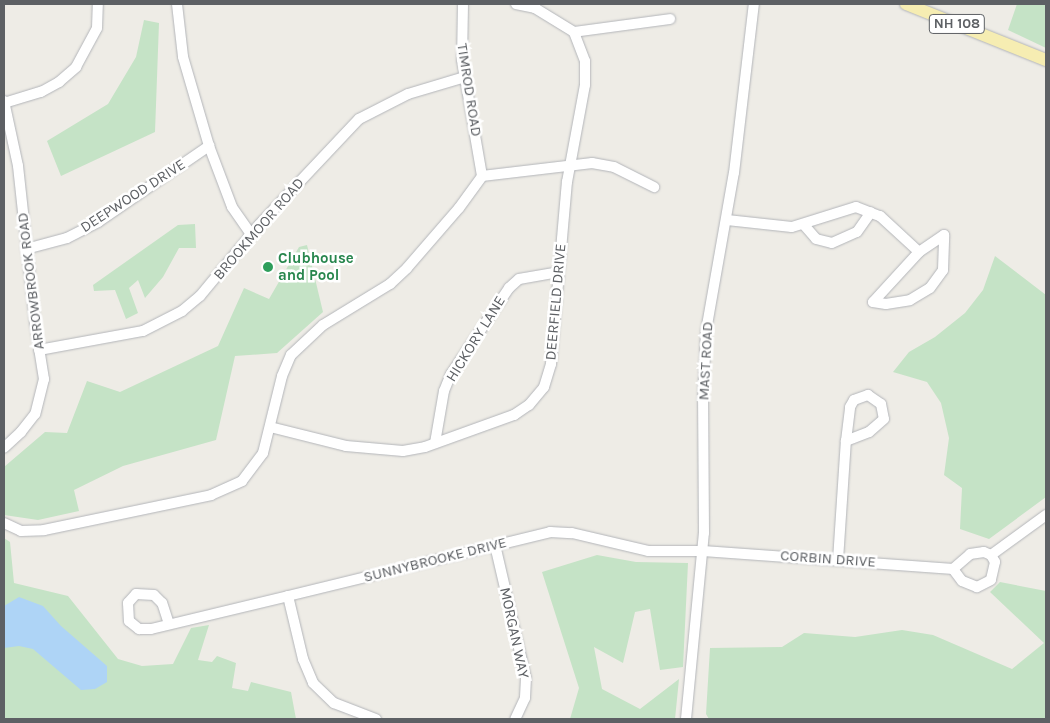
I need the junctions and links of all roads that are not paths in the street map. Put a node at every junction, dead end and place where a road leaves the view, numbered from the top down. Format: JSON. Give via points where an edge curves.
{"nodes":[{"id":1,"x":98,"y":4,"type":"edge"},
{"id":2,"x":177,"y":4,"type":"edge"},
{"id":3,"x":463,"y":4,"type":"edge"},
{"id":4,"x":516,"y":4,"type":"edge"},
{"id":5,"x":754,"y":4,"type":"edge"},
{"id":6,"x":906,"y":4,"type":"edge"},
{"id":7,"x":535,"y":6,"type":"edge"},
{"id":8,"x":670,"y":19,"type":"dead end"},
{"id":9,"x":574,"y":32,"type":"junction"},
{"id":10,"x":1046,"y":60,"type":"edge"},
{"id":11,"x":465,"y":77,"type":"junction"},
{"id":12,"x":4,"y":102,"type":"edge"},
{"id":13,"x":208,"y":146,"type":"junction"},
{"id":14,"x":570,"y":164,"type":"junction"},
{"id":15,"x":482,"y":176,"type":"junction"},
{"id":16,"x":654,"y":186,"type":"dead end"},
{"id":17,"x":871,"y":212,"type":"junction"},
{"id":18,"x":727,"y":220,"type":"junction"},
{"id":19,"x":804,"y":225,"type":"junction"},
{"id":20,"x":251,"y":234,"type":"junction"},
{"id":21,"x":26,"y":249,"type":"junction"},
{"id":22,"x":919,"y":252,"type":"junction"},
{"id":23,"x":558,"y":272,"type":"junction"},
{"id":24,"x":39,"y":350,"type":"junction"},
{"id":25,"x":270,"y":427,"type":"junction"},
{"id":26,"x":846,"y":441,"type":"junction"},
{"id":27,"x":435,"y":443,"type":"junction"},
{"id":28,"x":4,"y":448,"type":"edge"},
{"id":29,"x":1046,"y":515,"type":"edge"},
{"id":30,"x":4,"y":523,"type":"edge"},
{"id":31,"x":494,"y":545,"type":"junction"},
{"id":32,"x":703,"y":551,"type":"junction"},
{"id":33,"x":991,"y":555,"type":"junction"},
{"id":34,"x":838,"y":560,"type":"junction"},
{"id":35,"x":953,"y":569,"type":"junction"},
{"id":36,"x":288,"y":596,"type":"junction"},
{"id":37,"x":169,"y":624,"type":"junction"},
{"id":38,"x":687,"y":718,"type":"edge"},
{"id":39,"x":376,"y":719,"type":"edge"},
{"id":40,"x":516,"y":719,"type":"edge"}],
"edges":[{"from":1,"to":12,"type":"street","via":[[97,28],[76,67],[41,92]]},
{"from":2,"to":13,"type":"street","via":[[183,57]]},
{"from":3,"to":11,"type":"street","name":"TIMROD ROAD","via":[[461,50]]},
{"from":4,"to":7,"type":"street"},
{"from":5,"to":18,"type":"street","name":"MAST ROAD"},
{"from":6,"to":10,"type":"main road","number":"NH 108"},
{"from":7,"to":9,"type":"street"},
{"from":8,"to":9,"type":"street"},
{"from":9,"to":14,"type":"street","name":"DEERFIELD DRIVE","via":[[585,61],[585,84]]},
{"from":11,"to":15,"type":"street","name":"TIMROD ROAD"},
{"from":11,"to":20,"type":"street","name":"BROOKMOOR ROAD","via":[[408,94],[359,119]]},
{"from":12,"to":21,"type":"street","name":"ARROWBROOK ROAD","via":[[18,166]]},
{"from":13,"to":20,"type":"street","via":[[232,207]]},
{"from":13,"to":21,"type":"street","name":"DEEPWOOD DRIVE","via":[[98,222],[67,238]]},
{"from":14,"to":15,"type":"street"},
{"from":14,"to":16,"type":"street","via":[[614,167]]},
{"from":14,"to":23,"type":"street","name":"DEERFIELD DRIVE"},
{"from":15,"to":25,"type":"street","via":[[459,208],[390,284],[303,340],[291,355],[282,376]]},
{"from":17,"to":19,"type":"street","via":[[848,208]]},
{"from":17,"to":19,"type":"street","via":[[857,232],[832,242],[816,239]]},
{"from":17,"to":22,"type":"street","via":[[891,225]]},
{"from":18,"to":19,"type":"street","via":[[781,228]]},
{"from":18,"to":32,"type":"street","name":"MAST ROAD","via":[[706,331]]},
{"from":20,"to":24,"type":"street","name":"BROOKMOOR ROAD","via":[[200,296],[163,322],[123,335]]},
{"from":21,"to":24,"type":"street","name":"ARROWBROOK ROAD"},
{"from":22,"to":22,"type":"street","via":[[883,289],[873,302],[886,304],[910,300],[930,288],[943,270],[944,235]]},
{"from":23,"to":27,"type":"street","name":"HICKORY LANE","via":[[519,279],[509,288],[451,374],[444,390]]},
{"from":23,"to":27,"type":"street","name":"DEERFIELD DRIVE","via":[[552,364],[544,386],[529,405],[514,415]]},
{"from":24,"to":28,"type":"street","name":"ARROWBROOK ROAD","via":[[44,378],[39,403],[29,424]]},
{"from":25,"to":27,"type":"street","name":"DEERFIELD DRIVE","via":[[380,452],[402,451]]},
{"from":25,"to":30,"type":"street","via":[[258,463],[233,487],[211,495],[33,531],[10,528]]},
{"from":26,"to":26,"type":"street","via":[[869,432],[884,419],[881,404],[875,398],[868,395],[854,400],[847,416]]},
{"from":26,"to":34,"type":"street"},
{"from":29,"to":33,"type":"street"},
{"from":31,"to":32,"type":"street","name":"SUNNYBROOKE DRIVE","via":[[562,531],[648,551]]},
{"from":31,"to":36,"type":"street","name":"SUNNYBROOKE DRIVE"},
{"from":31,"to":40,"type":"street","name":"MORGAN WAY","via":[[526,678],[525,698]]},
{"from":32,"to":34,"type":"street","name":"CORBIN DRIVE"},
{"from":32,"to":38,"type":"street","name":"MAST ROAD"},
{"from":33,"to":35,"type":"street","via":[[984,552],[970,554]]},
{"from":33,"to":35,"type":"street","via":[[995,571],[986,585],[970,586]]},
{"from":34,"to":35,"type":"street","name":"CORBIN DRIVE"},
{"from":36,"to":37,"type":"street","name":"SUNNYBROOKE DRIVE"},
{"from":36,"to":39,"type":"street","via":[[303,658],[313,683],[334,703]]},
{"from":37,"to":37,"type":"street","name":"SUNNYBROOKE DRIVE","via":[[139,629],[129,621],[128,603],[142,592],[154,594],[162,604]]}]}
